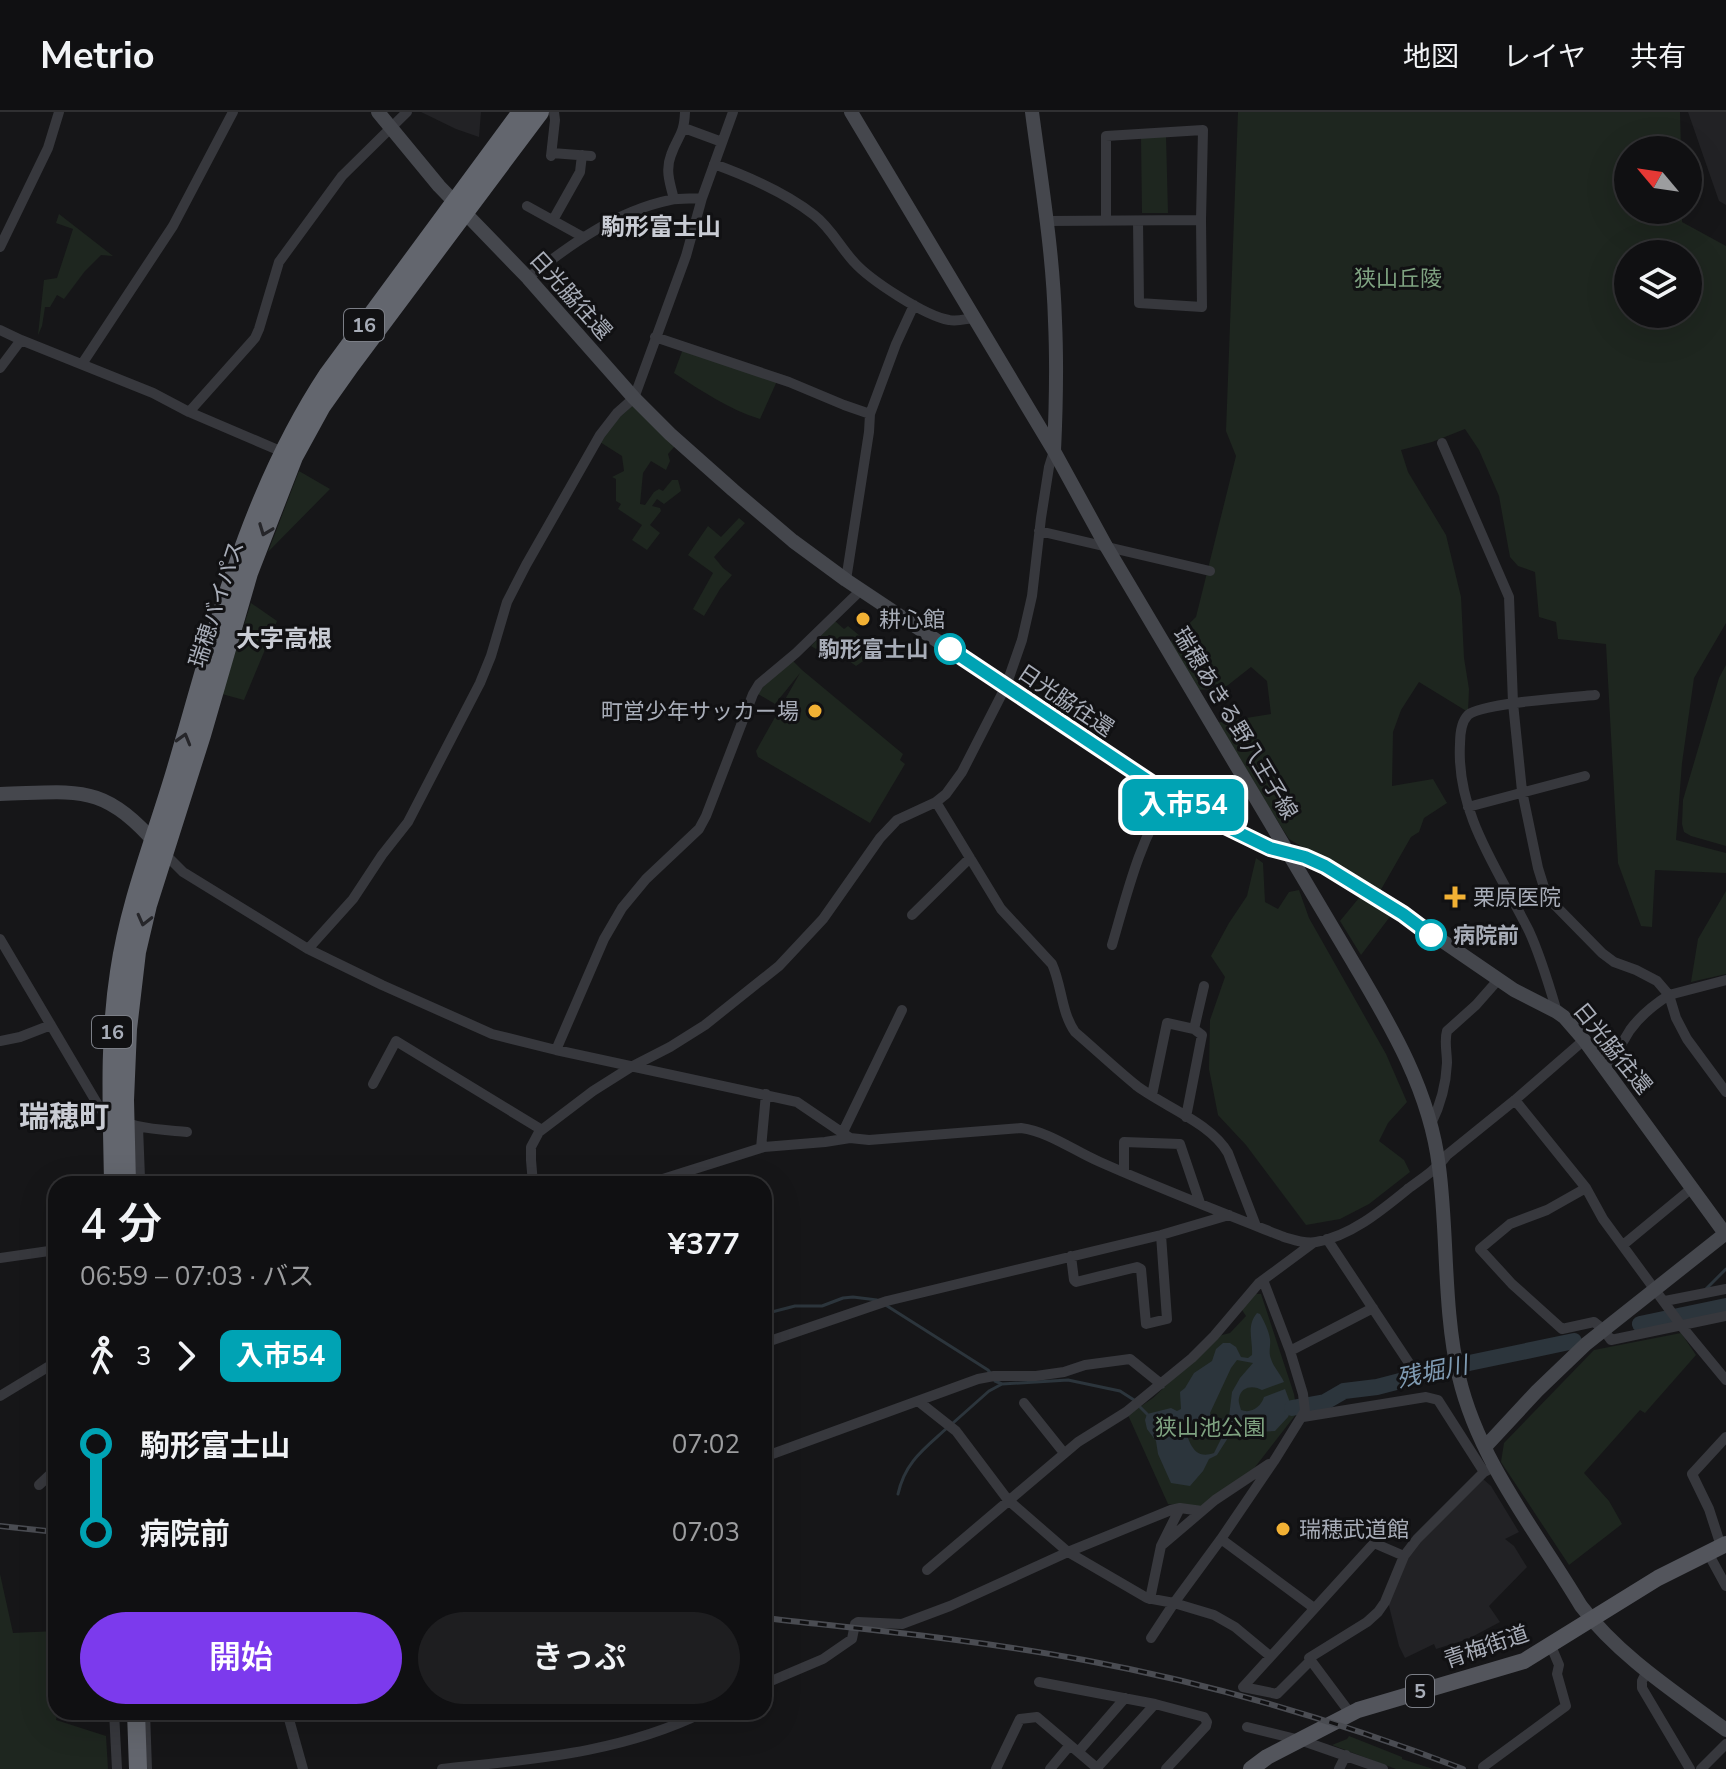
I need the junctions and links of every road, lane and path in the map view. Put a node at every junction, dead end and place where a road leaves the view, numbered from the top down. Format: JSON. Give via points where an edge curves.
{"nodes":[{"id":1,"x":59,"y":112,"type":"edge"},
{"id":2,"x":233,"y":112,"type":"edge"},
{"id":3,"x":378,"y":112,"type":"edge"},
{"id":4,"x":407,"y":112,"type":"edge"},
{"id":5,"x":521,"y":112,"type":"edge"},
{"id":6,"x":540,"y":112,"type":"edge"},
{"id":7,"x":554,"y":112,"type":"edge"},
{"id":8,"x":685,"y":112,"type":"edge"},
{"id":9,"x":733,"y":112,"type":"edge"},
{"id":10,"x":851,"y":112,"type":"edge"},
{"id":11,"x":1032,"y":112,"type":"edge"},
{"id":12,"x":391,"y":128,"type":"junction"},
{"id":13,"x":684,"y":128,"type":"junction"},
{"id":14,"x":722,"y":142,"type":"junction"},
{"id":15,"x":714,"y":164,"type":"junction"},
{"id":16,"x":702,"y":198,"type":"junction"},
{"id":17,"x":674,"y":199,"type":"junction"},
{"id":18,"x":527,"y":206,"type":"dead end"},
{"id":19,"x":460,"y":208,"type":"junction"},
{"id":20,"x":553,"y":220,"type":"junction"},
{"id":21,"x":1201,"y":220,"type":"junction"},
{"id":22,"x":1046,"y":221,"type":"junction"},
{"id":23,"x":1106,"y":221,"type":"junction"},
{"id":24,"x":1138,"y":221,"type":"junction"},
{"id":25,"x":583,"y":237,"type":"junction"},
{"id":26,"x":0,"y":247,"type":"edge"},
{"id":27,"x":528,"y":278,"type":"junction"},
{"id":28,"x":914,"y":305,"type":"junction"},
{"id":29,"x":973,"y":318,"type":"junction"},
{"id":30,"x":0,"y":330,"type":"edge"},
{"id":31,"x":655,"y":337,"type":"junction"},
{"id":32,"x":21,"y":340,"type":"junction"},
{"id":33,"x":82,"y":364,"type":"junction"},
{"id":34,"x":0,"y":368,"type":"edge"},
{"id":35,"x":634,"y":398,"type":"junction"},
{"id":36,"x":189,"y":412,"type":"junction"},
{"id":37,"x":870,"y":414,"type":"junction"},
{"id":38,"x":1442,"y":443,"type":"dead end"},
{"id":39,"x":1054,"y":451,"type":"junction"},
{"id":40,"x":288,"y":455,"type":"junction"},
{"id":41,"x":1039,"y":531,"type":"junction"},
{"id":42,"x":1106,"y":546,"type":"junction"},
{"id":43,"x":1210,"y":571,"type":"dead end"},
{"id":44,"x":846,"y":580,"type":"junction"},
{"id":45,"x":861,"y":590,"type":"junction"},
{"id":46,"x":1006,"y":686,"type":"junction"},
{"id":47,"x":1595,"y":695,"type":"dead end"},
{"id":48,"x":1513,"y":703,"type":"junction"},
{"id":49,"x":1585,"y":776,"type":"dead end"},
{"id":50,"x":1522,"y":791,"type":"junction"},
{"id":51,"x":0,"y":794,"type":"edge"},
{"id":52,"x":1169,"y":796,"type":"junction"},
{"id":53,"x":936,"y":802,"type":"junction"},
{"id":54,"x":1468,"y":807,"type":"junction"},
{"id":55,"x":159,"y":847,"type":"junction"},
{"id":56,"x":1287,"y":852,"type":"junction"},
{"id":57,"x":970,"y":858,"type":"junction"},
{"id":58,"x":912,"y":915,"type":"dead end"},
{"id":59,"x":0,"y":939,"type":"edge"},
{"id":60,"x":1112,"y":945,"type":"dead end"},
{"id":61,"x":308,"y":949,"type":"junction"},
{"id":62,"x":1498,"y":980,"type":"junction"},
{"id":63,"x":1726,"y":980,"type":"edge"},
{"id":64,"x":1204,"y":986,"type":"dead end"},
{"id":65,"x":1669,"y":995,"type":"junction"},
{"id":66,"x":902,"y":1010,"type":"dead end"},
{"id":67,"x":1557,"y":1012,"type":"junction"},
{"id":68,"x":51,"y":1025,"type":"junction"},
{"id":69,"x":1194,"y":1029,"type":"junction"},
{"id":70,"x":1584,"y":1040,"type":"junction"},
{"id":71,"x":0,"y":1041,"type":"edge"},
{"id":72,"x":556,"y":1050,"type":"junction"},
{"id":73,"x":631,"y":1067,"type":"junction"},
{"id":74,"x":1604,"y":1068,"type":"junction"},
{"id":75,"x":373,"y":1084,"type":"dead end"},
{"id":76,"x":1726,"y":1092,"type":"edge"},
{"id":77,"x":766,"y":1094,"type":"junction"},
{"id":78,"x":1152,"y":1095,"type":"junction"},
{"id":79,"x":1515,"y":1100,"type":"junction"},
{"id":80,"x":1186,"y":1117,"type":"junction"},
{"id":81,"x":125,"y":1123,"type":"junction"},
{"id":82,"x":1431,"y":1124,"type":"junction"},
{"id":83,"x":542,"y":1130,"type":"junction"},
{"id":84,"x":187,"y":1132,"type":"dead end"},
{"id":85,"x":846,"y":1136,"type":"junction"},
{"id":86,"x":761,"y":1148,"type":"junction"},
{"id":87,"x":1439,"y":1166,"type":"junction"},
{"id":88,"x":1124,"y":1172,"type":"junction"},
{"id":89,"x":115,"y":1176,"type":"edge"},
{"id":90,"x":127,"y":1176,"type":"edge"},
{"id":91,"x":139,"y":1176,"type":"edge"},
{"id":92,"x":533,"y":1176,"type":"edge"},
{"id":93,"x":672,"y":1176,"type":"edge"},
{"id":94,"x":1586,"y":1188,"type":"junction"},
{"id":95,"x":1692,"y":1188,"type":"junction"},
{"id":96,"x":1200,"y":1203,"type":"junction"},
{"id":97,"x":1229,"y":1215,"type":"junction"},
{"id":98,"x":1256,"y":1226,"type":"junction"},
{"id":99,"x":1726,"y":1234,"type":"edge"},
{"id":100,"x":1161,"y":1235,"type":"junction"},
{"id":101,"x":1327,"y":1239,"type":"junction"},
{"id":102,"x":1313,"y":1243,"type":"junction"},
{"id":103,"x":1623,"y":1245,"type":"junction"},
{"id":104,"x":48,"y":1251,"type":"edge"},
{"id":105,"x":1071,"y":1256,"type":"junction"},
{"id":106,"x":0,"y":1258,"type":"edge"},
{"id":107,"x":1263,"y":1280,"type":"junction"},
{"id":108,"x":1726,"y":1289,"type":"edge"},
{"id":109,"x":1663,"y":1298,"type":"junction"},
{"id":110,"x":1373,"y":1308,"type":"junction"},
{"id":111,"x":1726,"y":1316,"type":"edge"},
{"id":112,"x":1680,"y":1323,"type":"junction"},
{"id":113,"x":1603,"y":1329,"type":"junction"},
{"id":114,"x":772,"y":1340,"type":"edge"},
{"id":115,"x":1290,"y":1351,"type":"junction"},
{"id":116,"x":1411,"y":1366,"type":"dead end"},
{"id":117,"x":48,"y":1367,"type":"edge"},
{"id":118,"x":1726,"y":1380,"type":"edge"},
{"id":119,"x":1161,"y":1384,"type":"junction"},
{"id":120,"x":15,"y":1386,"type":"junction"},
{"id":121,"x":0,"y":1387,"type":"edge"},
{"id":122,"x":0,"y":1396,"type":"edge"},
{"id":123,"x":918,"y":1401,"type":"junction"},
{"id":124,"x":1024,"y":1403,"type":"dead end"},
{"id":125,"x":1304,"y":1414,"type":"junction"},
{"id":126,"x":1726,"y":1437,"type":"edge"},
{"id":127,"x":1485,"y":1447,"type":"junction"},
{"id":128,"x":1064,"y":1453,"type":"junction"},
{"id":129,"x":772,"y":1454,"type":"edge"},
{"id":130,"x":1274,"y":1461,"type":"junction"},
{"id":131,"x":1489,"y":1470,"type":"junction"},
{"id":132,"x":48,"y":1477,"type":"edge"},
{"id":133,"x":39,"y":1485,"type":"dead end"},
{"id":134,"x":1008,"y":1500,"type":"junction"},
{"id":135,"x":1180,"y":1508,"type":"junction"},
{"id":136,"x":1202,"y":1511,"type":"junction"},
{"id":137,"x":1221,"y":1539,"type":"junction"},
{"id":138,"x":1161,"y":1546,"type":"junction"},
{"id":139,"x":1718,"y":1548,"type":"edge"},
{"id":140,"x":1068,"y":1552,"type":"junction"},
{"id":141,"x":1404,"y":1556,"type":"junction"},
{"id":142,"x":927,"y":1570,"type":"dead end"},
{"id":143,"x":1726,"y":1586,"type":"edge"},
{"id":144,"x":1150,"y":1599,"type":"junction"},
{"id":145,"x":1174,"y":1603,"type":"junction"},
{"id":146,"x":1314,"y":1608,"type":"junction"},
{"id":147,"x":1592,"y":1620,"type":"junction"},
{"id":148,"x":1151,"y":1638,"type":"dead end"},
{"id":149,"x":1551,"y":1646,"type":"junction"},
{"id":150,"x":1270,"y":1656,"type":"junction"},
{"id":151,"x":1310,"y":1661,"type":"junction"},
{"id":152,"x":1647,"y":1671,"type":"junction"},
{"id":153,"x":772,"y":1681,"type":"edge"},
{"id":154,"x":1039,"y":1682,"type":"dead end"},
{"id":155,"x":1125,"y":1698,"type":"junction"},
{"id":156,"x":1155,"y":1704,"type":"junction"},
{"id":157,"x":1350,"y":1713,"type":"junction"},
{"id":158,"x":114,"y":1720,"type":"edge"},
{"id":159,"x":125,"y":1720,"type":"edge"},
{"id":160,"x":136,"y":1720,"type":"edge"},
{"id":161,"x":145,"y":1720,"type":"edge"},
{"id":162,"x":289,"y":1720,"type":"edge"},
{"id":163,"x":687,"y":1720,"type":"edge"},
{"id":164,"x":1247,"y":1727,"type":"dead end"},
{"id":165,"x":1726,"y":1730,"type":"edge"},
{"id":166,"x":1300,"y":1740,"type":"junction"},
{"id":167,"x":1726,"y":1744,"type":"edge"},
{"id":168,"x":1075,"y":1748,"type":"junction"},
{"id":169,"x":1346,"y":1755,"type":"junction"},
{"id":170,"x":1483,"y":1767,"type":"dead end"},
{"id":171,"x":1097,"y":1768,"type":"edge"},
{"id":172,"x":117,"y":1769,"type":"edge"},
{"id":173,"x":127,"y":1769,"type":"edge"},
{"id":174,"x":138,"y":1769,"type":"edge"},
{"id":175,"x":147,"y":1769,"type":"edge"},
{"id":176,"x":303,"y":1769,"type":"edge"},
{"id":177,"x":442,"y":1769,"type":"edge"},
{"id":178,"x":996,"y":1769,"type":"edge"},
{"id":179,"x":1050,"y":1769,"type":"edge"},
{"id":180,"x":1166,"y":1769,"type":"edge"},
{"id":181,"x":1251,"y":1769,"type":"edge"},
{"id":182,"x":1339,"y":1769,"type":"edge"},
{"id":183,"x":1383,"y":1769,"type":"edge"},
{"id":184,"x":1690,"y":1769,"type":"edge"},
{"id":185,"x":1701,"y":1769,"type":"edge"}],
"edges":[{"from":1,"to":26,"type":"street","via":[[48,148]]},
{"from":2,"to":33,"type":"street","via":[[173,226]]},
{"from":3,"to":12,"type":"street","name":"日光脇往還"},
{"from":4,"to":12,"type":"street"},
{"from":5,"to":19,"type":"highway","name":"瑞穂バイパス","number":"16"},
{"from":6,"to":19,"type":"highway","name":"瑞穂バイパス","number":"16"},
{"from":7,"to":20,"type":"street","via":[[552,154],[586,155]]},
{"from":8,"to":13,"type":"street"},
{"from":9,"to":14,"type":"street"},
{"from":10,"to":29,"type":"street","name":"瑞穂あきる野八王子線"},
{"from":11,"to":22,"type":"street"},
{"from":12,"to":19,"type":"street","name":"日光脇往還"},
{"from":12,"to":36,"type":"street","via":[[342,176],[279,262],[255,338]]},
{"from":13,"to":14,"type":"street"},
{"from":13,"to":17,"type":"street","via":[[669,165]]},
{"from":14,"to":15,"type":"street"},
{"from":15,"to":16,"type":"street"},
{"from":15,"to":28,"type":"street","via":[[814,215],[852,261]]},
{"from":16,"to":17,"type":"street"},
{"from":16,"to":31,"type":"street"},
{"from":17,"to":25,"type":"street"},
{"from":18,"to":20,"type":"street"},
{"from":19,"to":27,"type":"street","name":"日光脇往還"},
{"from":19,"to":40,"type":"highway","name":"瑞穂バイパス","number":"16","via":[[328,374],[309,402]]},
{"from":20,"to":25,"type":"street"},
{"from":21,"to":23,"type":"street","via":[[1203,130],[1106,136]]},
{"from":21,"to":24,"type":"street"},
{"from":21,"to":24,"type":"street","via":[[1202,307],[1139,303]]},
{"from":22,"to":23,"type":"street"},
{"from":22,"to":39,"type":"street","via":[[1055,320]]},
{"from":23,"to":24,"type":"street"},
{"from":25,"to":27,"type":"street"},
{"from":27,"to":35,"type":"street","name":"日光脇往還"},
{"from":28,"to":29,"type":"street","via":[[945,320]]},
{"from":28,"to":37,"type":"street"},
{"from":29,"to":39,"type":"street","name":"瑞穂あきる野八王子線"},
{"from":30,"to":32,"type":"street"},
{"from":31,"to":35,"type":"street"},
{"from":31,"to":37,"type":"street"},
{"from":32,"to":33,"type":"street"},
{"from":32,"to":34,"type":"street"},
{"from":33,"to":36,"type":"street"},
{"from":35,"to":44,"type":"street","name":"日光脇往還","via":[[733,490]]},
{"from":35,"to":61,"type":"street","via":[[600,435],[526,565],[507,602],[475,695],[408,822],[353,899]]},
{"from":36,"to":40,"type":"street"},
{"from":37,"to":44,"type":"street"},
{"from":38,"to":48,"type":"street","via":[[1509,597]]},
{"from":39,"to":41,"type":"street"},
{"from":39,"to":42,"type":"street","name":"瑞穂あきる野八王子線"},
{"from":40,"to":55,"type":"highway","name":"瑞穂バイパス","number":"16","via":[[261,499],[236,565]]},
{"from":41,"to":42,"type":"street"},
{"from":41,"to":46,"type":"street","via":[[1029,616]]},
{"from":42,"to":43,"type":"street"},
{"from":42,"to":56,"type":"street","name":"瑞穂あきる野八王子線"},
{"from":44,"to":45,"type":"street","name":"日光脇往還"},
{"from":45,"to":46,"type":"street","name":"日光脇往還"},
{"from":45,"to":72,"type":"street","via":[[753,694],[699,829],[622,908]]},
{"from":46,"to":52,"type":"street","name":"日光脇往還"},
{"from":46,"to":53,"type":"street","via":[[962,772]]},
{"from":47,"to":48,"type":"street"},
{"from":48,"to":50,"type":"street"},
{"from":48,"to":54,"type":"street","via":[[1466,717],[1460,770]]},
{"from":49,"to":50,"type":"street"},
{"from":50,"to":54,"type":"street"},
{"from":50,"to":65,"type":"street","via":[[1547,897],[1602,953],[1652,977]]},
{"from":51,"to":55,"type":"street","via":[[95,796],[122,810]]},
{"from":52,"to":56,"type":"street","name":"日光脇往還"},
{"from":52,"to":60,"type":"street","via":[[1135,866]]},
{"from":53,"to":57,"type":"street"},
{"from":53,"to":73,"type":"street","via":[[897,820],[823,919],[779,966],[705,1025]]},
{"from":54,"to":67,"type":"street","via":[[1543,965]]},
{"from":55,"to":61,"type":"street","via":[[183,872]]},
{"from":55,"to":81,"type":"highway","name":"瑞穂バイパス","number":"16","via":[[132,988]]},
{"from":56,"to":62,"type":"street","name":"日光脇往還","via":[[1362,888]]},
{"from":56,"to":82,"type":"street","name":"瑞穂あきる野八王子線","via":[[1392,1029]]},
{"from":57,"to":58,"type":"street"},
{"from":57,"to":78,"type":"street","via":[[1001,909],[1052,964],[1075,1032]]},
{"from":59,"to":68,"type":"street"},
{"from":61,"to":72,"type":"street","via":[[492,1034]]},
{"from":62,"to":67,"type":"street","name":"日光脇往還"},
{"from":62,"to":82,"type":"street","via":[[1447,1031],[1444,1088]]},
{"from":63,"to":65,"type":"street"},
{"from":64,"to":69,"type":"street"},
{"from":65,"to":74,"type":"street","via":[[1635,1023]]},
{"from":65,"to":76,"type":"street","via":[[1687,1039]]},
{"from":66,"to":85,"type":"street"},
{"from":67,"to":70,"type":"street","name":"日光脇往還"},
{"from":68,"to":71,"type":"street"},
{"from":68,"to":81,"type":"street","via":[[101,1110]]},
{"from":69,"to":78,"type":"street","via":[[1167,1023]]},
{"from":69,"to":80,"type":"street","via":[[1202,1035]]},
{"from":70,"to":74,"type":"street","name":"日光脇往還"},
{"from":70,"to":79,"type":"street"},
{"from":72,"to":73,"type":"street"},
{"from":73,"to":77,"type":"street"},
{"from":73,"to":83,"type":"street"},
{"from":74,"to":95,"type":"street","name":"日光脇往還"},
{"from":75,"to":83,"type":"street","via":[[396,1041]]},
{"from":77,"to":85,"type":"street","via":[[797,1102]]},
{"from":77,"to":86,"type":"street"},
{"from":78,"to":80,"type":"street"},
{"from":79,"to":87,"type":"street"},
{"from":79,"to":94,"type":"street"},
{"from":80,"to":98,"type":"street","via":[[1221,1142]]},
{"from":81,"to":84,"type":"street"},
{"from":81,"to":89,"type":"highway","name":"瑞穂バイパス","number":"16"},
{"from":81,"to":90,"type":"highway","name":"瑞穂バイパス","number":"16"},
{"from":81,"to":91,"type":"street"},
{"from":82,"to":87,"type":"street","name":"瑞穂あきる野八王子線"},
{"from":83,"to":92,"type":"street","via":[[531,1147]]},
{"from":85,"to":86,"type":"street"},
{"from":85,"to":88,"type":"street","via":[[869,1140],[1035,1130]]},
{"from":86,"to":93,"type":"street"},
{"from":87,"to":101,"type":"street","via":[[1379,1211]]},
{"from":87,"to":127,"type":"street","name":"瑞穂あきる野八王子線","via":[[1455,1356]]},
{"from":88,"to":96,"type":"street"},
{"from":88,"to":96,"type":"street","via":[[1124,1142],[1180,1144]]},
{"from":94,"to":103,"type":"street"},
{"from":94,"to":113,"type":"street","via":[[1510,1224],[1480,1249],[1562,1329],[1594,1322]]},
{"from":95,"to":99,"type":"street","name":"日光脇往還"},
{"from":95,"to":103,"type":"street"},
{"from":96,"to":97,"type":"street"},
{"from":97,"to":98,"type":"street"},
{"from":97,"to":100,"type":"street"},
{"from":98,"to":102,"type":"street"},
{"from":99,"to":109,"type":"street"},
{"from":100,"to":105,"type":"street"},
{"from":100,"to":105,"type":"street","via":[[1167,1319],[1146,1324],[1141,1269],[1076,1282]]},
{"from":101,"to":102,"type":"street"},
{"from":101,"to":110,"type":"street"},
{"from":102,"to":107,"type":"street"},
{"from":103,"to":109,"type":"street"},
{"from":104,"to":106,"type":"street"},
{"from":105,"to":114,"type":"street","via":[[883,1302]]},
{"from":107,"to":115,"type":"street"},
{"from":107,"to":119,"type":"street","via":[[1202,1349]]},
{"from":108,"to":109,"type":"street"},
{"from":109,"to":112,"type":"street"},
{"from":109,"to":113,"type":"street"},
{"from":110,"to":115,"type":"street"},
{"from":110,"to":116,"type":"street"},
{"from":111,"to":112,"type":"street"},
{"from":112,"to":113,"type":"street","via":[[1611,1340]]},
{"from":112,"to":118,"type":"street"},
{"from":113,"to":127,"type":"street"},
{"from":115,"to":125,"type":"street"},
{"from":117,"to":120,"type":"street"},
{"from":119,"to":123,"type":"street","via":[[1130,1359],[1036,1376],[992,1376]]},
{"from":119,"to":128,"type":"street"},
{"from":120,"to":121,"type":"street"},
{"from":120,"to":122,"type":"street"},
{"from":123,"to":129,"type":"street"},
{"from":123,"to":134,"type":"street","via":[[951,1427]]},
{"from":124,"to":128,"type":"street"},
{"from":125,"to":130,"type":"street"},
{"from":125,"to":131,"type":"street","via":[[1432,1398]]},
{"from":126,"to":139,"type":"street","via":[[1692,1474],[1709,1509]]},
{"from":127,"to":131,"type":"street","name":"瑞穂あきる野八王子線"},
{"from":128,"to":134,"type":"street"},
{"from":130,"to":136,"type":"street"},
{"from":130,"to":137,"type":"street"},
{"from":131,"to":141,"type":"street"},
{"from":131,"to":147,"type":"street","name":"瑞穂あきる野八王子線"},
{"from":132,"to":133,"type":"street"},
{"from":134,"to":140,"type":"street"},
{"from":134,"to":142,"type":"street"},
{"from":135,"to":136,"type":"street"},
{"from":135,"to":138,"type":"street"},
{"from":135,"to":140,"type":"street"},
{"from":136,"to":138,"type":"street"},
{"from":137,"to":145,"type":"street"},
{"from":137,"to":146,"type":"street"},
{"from":138,"to":144,"type":"street"},
{"from":139,"to":143,"type":"street"},
{"from":139,"to":147,"type":"main road","name":"青梅街道","number":"5"},
{"from":140,"to":144,"type":"street"},
{"from":140,"to":153,"type":"street","via":[[902,1624],[858,1622],[852,1639],[823,1659]]},
{"from":141,"to":146,"type":"street","via":[[1374,1543]]},
{"from":141,"to":151,"type":"street","via":[[1378,1612]]},
{"from":144,"to":145,"type":"street"},
{"from":145,"to":148,"type":"street"},
{"from":145,"to":150,"type":"street","via":[[1214,1615]]},
{"from":146,"to":150,"type":"street"},
{"from":147,"to":149,"type":"main road","name":"青梅街道","number":"5"},
{"from":147,"to":152,"type":"street","name":"瑞穂あきる野八王子線"},
{"from":149,"to":157,"type":"main road","name":"青梅街道","number":"5","via":[[1524,1661]]},
{"from":149,"to":170,"type":"street","via":[[1566,1706]]},
{"from":150,"to":151,"type":"street","via":[[1243,1687],[1277,1694]]},
{"from":151,"to":157,"type":"street"},
{"from":152,"to":165,"type":"street","name":"瑞穂あきる野八王子線"},
{"from":152,"to":184,"type":"street","via":[[1642,1688]]},
{"from":154,"to":155,"type":"street"},
{"from":155,"to":156,"type":"street"},
{"from":155,"to":168,"type":"street"},
{"from":156,"to":171,"type":"street"},
{"from":156,"to":180,"type":"street","via":[[1207,1719]]},
{"from":157,"to":166,"type":"main road","name":"青梅街道","number":"5"},
{"from":158,"to":172,"type":"street"},
{"from":159,"to":173,"type":"highway"},
{"from":160,"to":174,"type":"highway"},
{"from":161,"to":175,"type":"street"},
{"from":162,"to":176,"type":"street"},
{"from":163,"to":177,"type":"street","via":[[596,1750]]},
{"from":164,"to":166,"type":"street"},
{"from":166,"to":169,"type":"street"},
{"from":166,"to":181,"type":"main road","name":"青梅街道","number":"5"},
{"from":167,"to":185,"type":"street"},
{"from":168,"to":171,"type":"street"},
{"from":168,"to":178,"type":"street","via":[[1037,1717],[1020,1719]]},
{"from":168,"to":179,"type":"street"},
{"from":169,"to":182,"type":"street"},
{"from":169,"to":183,"type":"street"}]}
